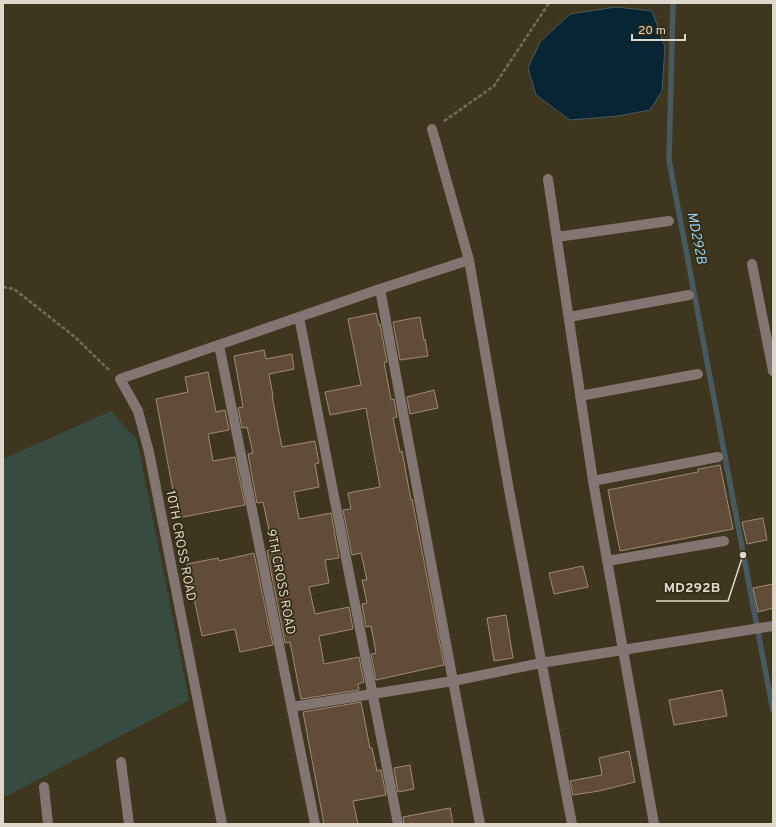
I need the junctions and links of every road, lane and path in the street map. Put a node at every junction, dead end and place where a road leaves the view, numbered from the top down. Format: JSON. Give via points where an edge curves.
{"nodes":[{"id":1,"x":549,"y":3,"type":"edge"},
{"id":2,"x":432,"y":129,"type":"joint"},
{"id":3,"x":548,"y":179,"type":"dead end"},
{"id":4,"x":669,"y":221,"type":"dead end"},
{"id":5,"x":557,"y":237,"type":"junction"},
{"id":6,"x":469,"y":260,"type":"junction"},
{"id":7,"x":752,"y":264,"type":"dead end"},
{"id":8,"x":3,"y":287,"type":"edge"},
{"id":9,"x":380,"y":289,"type":"junction"},
{"id":10,"x":689,"y":295,"type":"dead end"},
{"id":11,"x":299,"y":317,"type":"junction"},
{"id":12,"x":569,"y":317,"type":"junction"},
{"id":13,"x":219,"y":345,"type":"junction"},
{"id":14,"x":773,"y":371,"type":"edge"},
{"id":15,"x":698,"y":374,"type":"dead end"},
{"id":16,"x":120,"y":379,"type":"junction"},
{"id":17,"x":580,"y":396,"type":"junction"},
{"id":18,"x":718,"y":457,"type":"dead end"},
{"id":19,"x":593,"y":481,"type":"junction"},
{"id":20,"x":724,"y":541,"type":"dead end"},
{"id":21,"x":607,"y":561,"type":"junction"},
{"id":22,"x":773,"y":626,"type":"edge"},
{"id":23,"x":623,"y":650,"type":"junction"},
{"id":24,"x":541,"y":662,"type":"junction"},
{"id":25,"x":453,"y":681,"type":"junction"},
{"id":26,"x":373,"y":694,"type":"junction"},
{"id":27,"x":292,"y":707,"type":"junction"},
{"id":28,"x":121,"y":762,"type":"dead end"},
{"id":29,"x":44,"y":787,"type":"dead end"},
{"id":30,"x":48,"y":824,"type":"edge"},
{"id":31,"x":129,"y":824,"type":"edge"},
{"id":32,"x":222,"y":824,"type":"edge"},
{"id":33,"x":315,"y":824,"type":"edge"},
{"id":34,"x":398,"y":824,"type":"edge"},
{"id":35,"x":480,"y":824,"type":"edge"},
{"id":36,"x":572,"y":824,"type":"edge"},
{"id":37,"x":654,"y":824,"type":"edge"}],
"edges":[{"from":1,"to":2,"type":"path","via":[[494,86]]},
{"from":2,"to":6,"type":"street"},
{"from":3,"to":5,"type":"street"},
{"from":4,"to":5,"type":"street"},
{"from":5,"to":12,"type":"street"},
{"from":6,"to":9,"type":"street"},
{"from":6,"to":24,"type":"street"},
{"from":7,"to":14,"type":"street"},
{"from":8,"to":16,"type":"path","via":[[20,293],[75,337]]},
{"from":9,"to":11,"type":"street"},
{"from":9,"to":25,"type":"street"},
{"from":10,"to":12,"type":"street"},
{"from":11,"to":13,"type":"street"},
{"from":11,"to":26,"type":"street"},
{"from":12,"to":17,"type":"street"},
{"from":13,"to":16,"type":"street"},
{"from":13,"to":27,"type":"street","name":"9TH CROSS ROAD"},
{"from":15,"to":17,"type":"street"},
{"from":16,"to":32,"type":"street","name":"10TH CROSS ROAD","via":[[138,411],[149,452]]},
{"from":17,"to":19,"type":"street"},
{"from":18,"to":19,"type":"street"},
{"from":19,"to":21,"type":"street"},
{"from":20,"to":21,"type":"street"},
{"from":21,"to":23,"type":"street"},
{"from":22,"to":23,"type":"street"},
{"from":23,"to":24,"type":"street"},
{"from":23,"to":37,"type":"street"},
{"from":24,"to":25,"type":"street"},
{"from":24,"to":36,"type":"street"},
{"from":25,"to":26,"type":"street"},
{"from":25,"to":35,"type":"street"},
{"from":26,"to":27,"type":"street"},
{"from":26,"to":34,"type":"street"},
{"from":27,"to":33,"type":"street","name":"9TH CROSS ROAD"},
{"from":28,"to":31,"type":"street"},
{"from":29,"to":30,"type":"street"}]}
